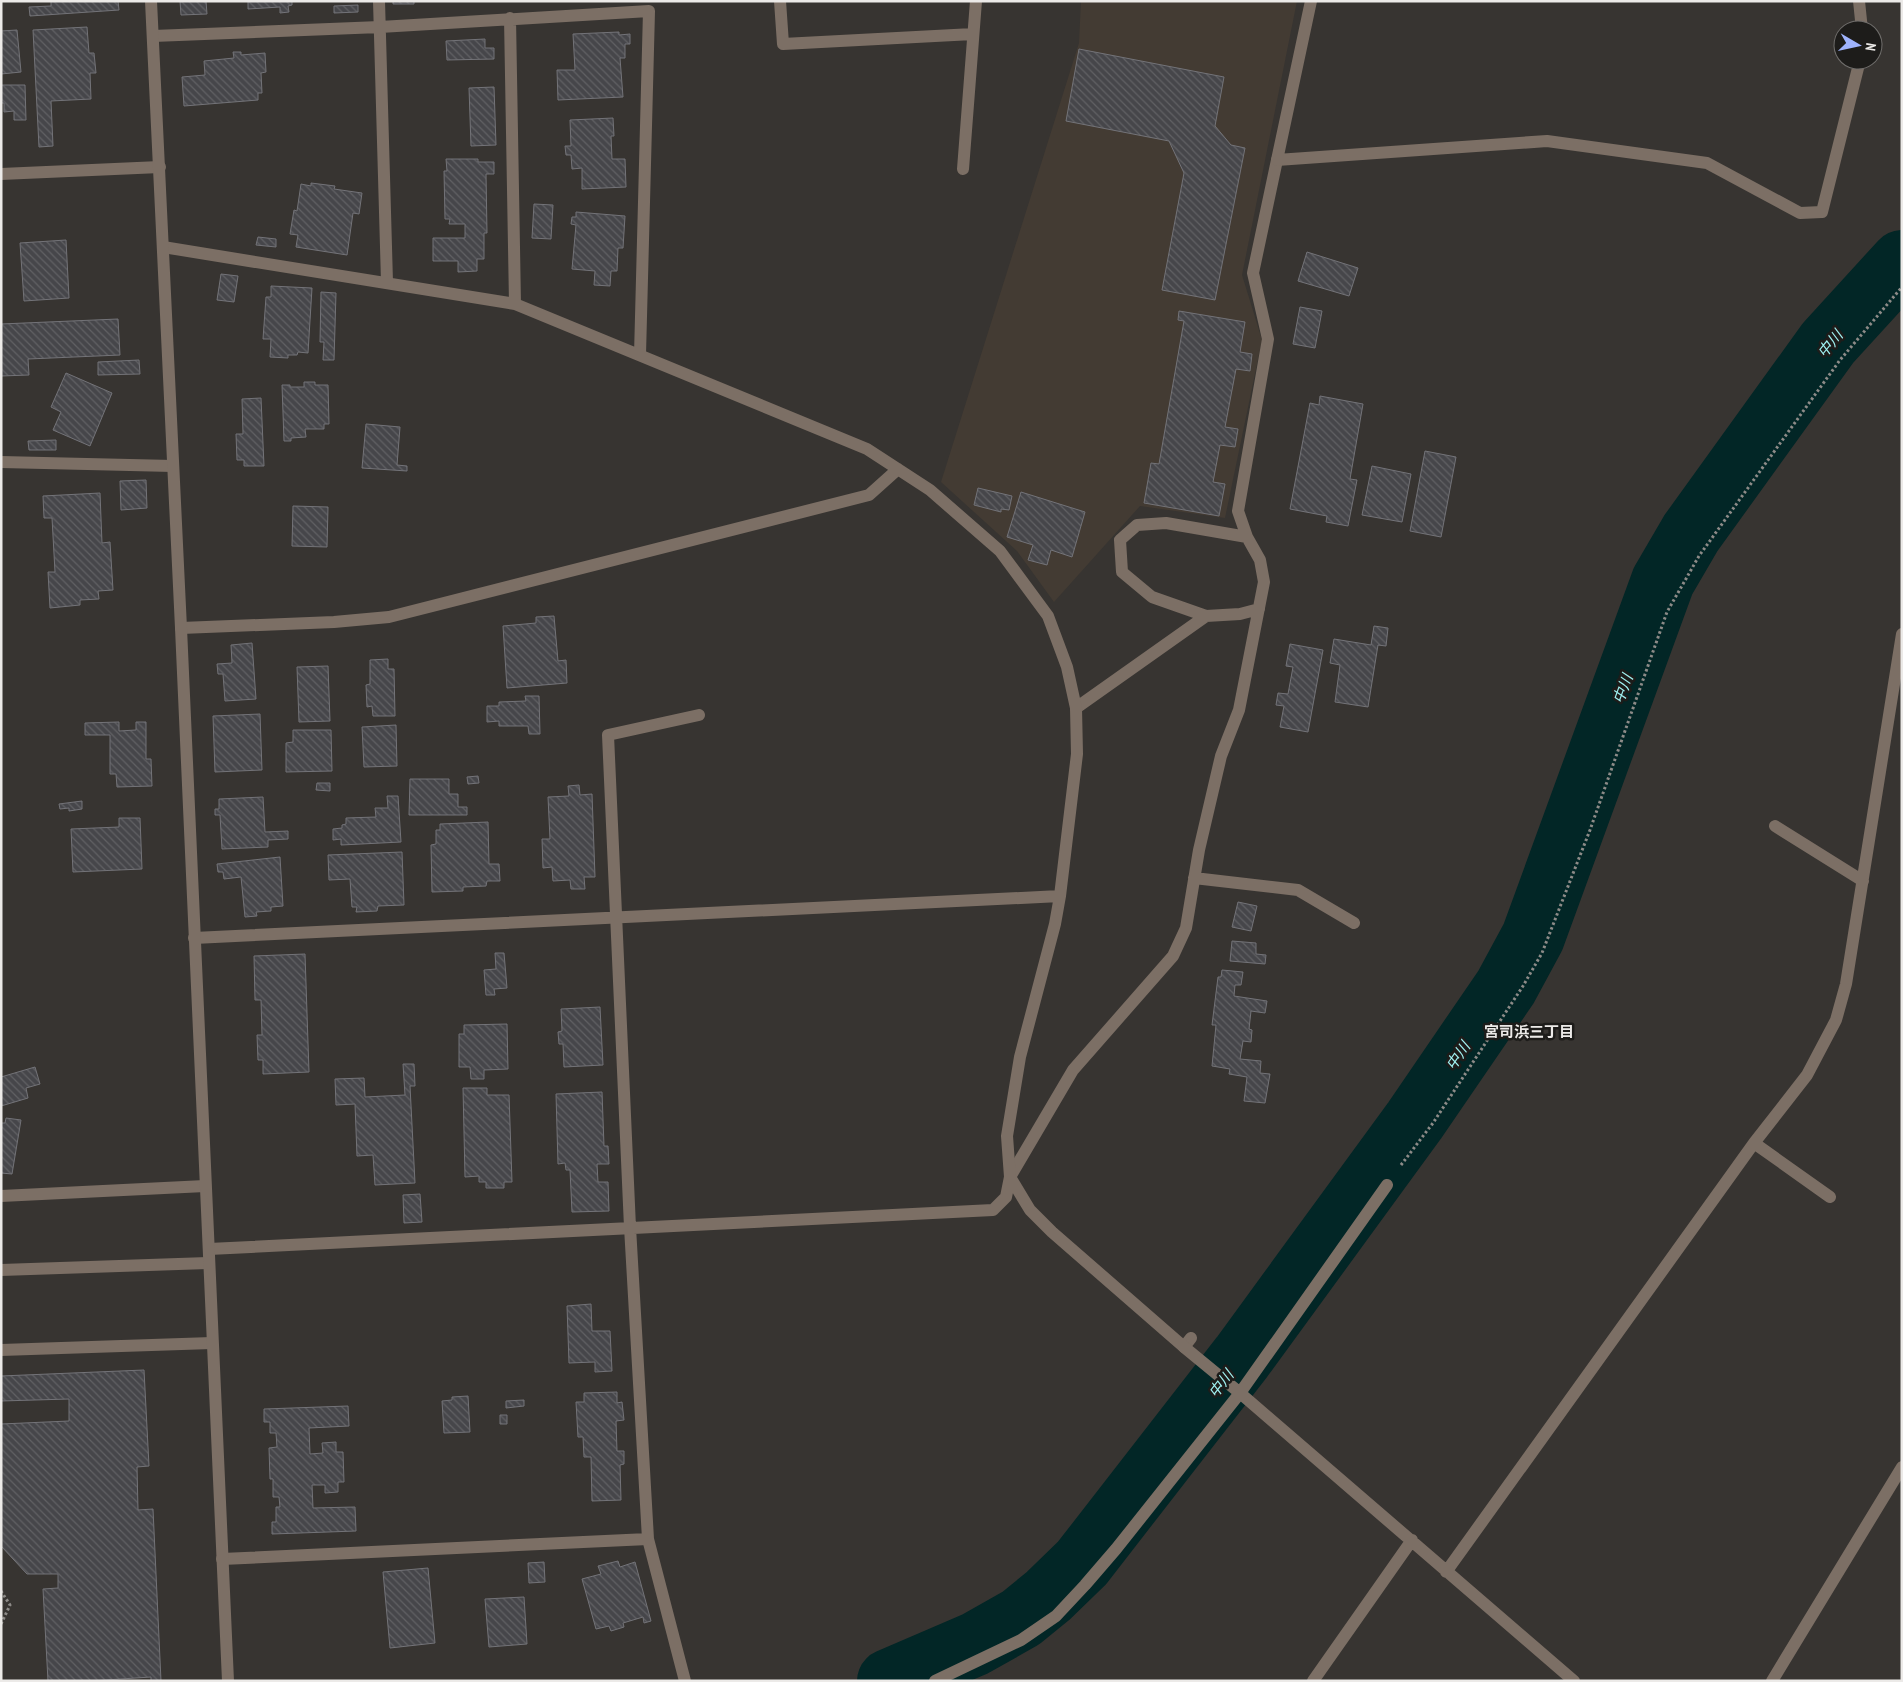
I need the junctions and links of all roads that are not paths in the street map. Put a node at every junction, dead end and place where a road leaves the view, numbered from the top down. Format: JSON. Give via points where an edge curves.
{"nodes":[{"id":1,"x":152,"y":1,"type":"edge"},
{"id":2,"x":379,"y":1,"type":"edge"},
{"id":3,"x":780,"y":1,"type":"edge"},
{"id":4,"x":976,"y":1,"type":"edge"},
{"id":5,"x":1311,"y":1,"type":"edge"},
{"id":6,"x":1859,"y":1,"type":"edge"},
{"id":7,"x":510,"y":18,"type":"junction"},
{"id":8,"x":1861,"y":20,"type":"edge"},
{"id":9,"x":380,"y":27,"type":"junction"},
{"id":10,"x":972,"y":34,"type":"junction"},
{"id":11,"x":154,"y":36,"type":"junction"},
{"id":12,"x":1858,"y":70,"type":"edge"},
{"id":13,"x":1277,"y":160,"type":"junction"},
{"id":14,"x":160,"y":167,"type":"junction"},
{"id":15,"x":963,"y":169,"type":"dead end"},
{"id":16,"x":1,"y":174,"type":"edge"},
{"id":17,"x":163,"y":247,"type":"junction"},
{"id":18,"x":387,"y":282,"type":"junction"},
{"id":19,"x":515,"y":304,"type":"junction"},
{"id":20,"x":640,"y":355,"type":"junction"},
{"id":21,"x":1,"y":462,"type":"edge"},
{"id":22,"x":173,"y":466,"type":"junction"},
{"id":23,"x":898,"y":470,"type":"junction"},
{"id":24,"x":1247,"y":537,"type":"junction"},
{"id":25,"x":1259,"y":609,"type":"junction"},
{"id":26,"x":1206,"y":616,"type":"junction"},
{"id":27,"x":181,"y":628,"type":"junction"},
{"id":28,"x":1902,"y":634,"type":"edge"},
{"id":29,"x":1076,"y":708,"type":"junction"},
{"id":30,"x":700,"y":715,"type":"dead end"},
{"id":31,"x":1775,"y":826,"type":"dead end"},
{"id":32,"x":1194,"y":878,"type":"junction"},
{"id":33,"x":1863,"y":881,"type":"junction"},
{"id":34,"x":1060,"y":896,"type":"junction"},
{"id":35,"x":617,"y":918,"type":"junction"},
{"id":36,"x":1354,"y":923,"type":"dead end"},
{"id":37,"x":194,"y":938,"type":"junction"},
{"id":38,"x":1754,"y":1143,"type":"junction"},
{"id":39,"x":1010,"y":1178,"type":"junction"},
{"id":40,"x":1387,"y":1185,"type":"road end"},
{"id":41,"x":205,"y":1186,"type":"junction"},
{"id":42,"x":1,"y":1196,"type":"edge"},
{"id":43,"x":1830,"y":1197,"type":"dead end"},
{"id":44,"x":630,"y":1227,"type":"junction"},
{"id":45,"x":209,"y":1249,"type":"junction"},
{"id":46,"x":208,"y":1263,"type":"junction"},
{"id":47,"x":1,"y":1270,"type":"edge"},
{"id":48,"x":212,"y":1343,"type":"junction"},
{"id":49,"x":1,"y":1350,"type":"edge"},
{"id":50,"x":1236,"y":1390,"type":"junction"},
{"id":51,"x":1902,"y":1467,"type":"edge"},
{"id":52,"x":648,"y":1539,"type":"junction"},
{"id":53,"x":1412,"y":1540,"type":"junction"},
{"id":54,"x":222,"y":1559,"type":"junction"},
{"id":55,"x":1446,"y":1572,"type":"junction"},
{"id":56,"x":228,"y":1681,"type":"edge"},
{"id":57,"x":685,"y":1681,"type":"edge"},
{"id":58,"x":935,"y":1681,"type":"edge"},
{"id":59,"x":1313,"y":1681,"type":"edge"},
{"id":60,"x":1574,"y":1681,"type":"edge"},
{"id":61,"x":1772,"y":1681,"type":"edge"}],
"edges":[{"from":1,"to":11,"type":"street"},
{"from":2,"to":9,"type":"street"},
{"from":3,"to":10,"type":"street","via":[[783,44]]},
{"from":4,"to":10,"type":"street"},
{"from":5,"to":13,"type":"street"},
{"from":6,"to":8,"type":"street"},
{"from":7,"to":9,"type":"street"},
{"from":7,"to":19,"type":"street"},
{"from":7,"to":20,"type":"street","via":[[650,11]]},
{"from":9,"to":11,"type":"street"},
{"from":9,"to":18,"type":"street"},
{"from":10,"to":15,"type":"street"},
{"from":11,"to":14,"type":"street"},
{"from":12,"to":13,"type":"street","via":[[1822,212],[1800,213],[1707,163],[1547,142]]},
{"from":13,"to":24,"type":"street","via":[[1253,273],[1268,339],[1238,511]]},
{"from":14,"to":16,"type":"street"},
{"from":14,"to":17,"type":"street"},
{"from":17,"to":18,"type":"street"},
{"from":17,"to":22,"type":"street"},
{"from":18,"to":19,"type":"street"},
{"from":19,"to":20,"type":"street"},
{"from":20,"to":23,"type":"street","via":[[867,449]]},
{"from":21,"to":22,"type":"street"},
{"from":22,"to":27,"type":"street"},
{"from":23,"to":27,"type":"street","via":[[869,495],[389,617]]},
{"from":23,"to":29,"type":"street","via":[[930,490],[1000,551],[1048,616],[1067,667]]},
{"from":24,"to":25,"type":"street","via":[[1260,560],[1264,582]]},
{"from":24,"to":26,"type":"street","via":[[1166,523],[1137,525],[1120,540],[1122,572],[1152,597]]},
{"from":25,"to":26,"type":"street"},
{"from":25,"to":32,"type":"street","via":[[1240,710],[1222,756]]},
{"from":26,"to":29,"type":"street"},
{"from":27,"to":37,"type":"street"},
{"from":28,"to":33,"type":"street"},
{"from":29,"to":34,"type":"street","via":[[1077,754]]},
{"from":30,"to":35,"type":"street","via":[[608,735]]},
{"from":31,"to":33,"type":"street"},
{"from":32,"to":36,"type":"street","via":[[1298,890]]},
{"from":32,"to":39,"type":"street","via":[[1186,928],[1173,956],[1073,1070]]},
{"from":33,"to":38,"type":"street","via":[[1846,984],[1836,1020],[1807,1075]]},
{"from":34,"to":35,"type":"street"},
{"from":34,"to":39,"type":"street","via":[[1020,1057],[1007,1136]]},
{"from":35,"to":37,"type":"street"},
{"from":35,"to":44,"type":"street"},
{"from":37,"to":41,"type":"street"},
{"from":38,"to":43,"type":"street"},
{"from":38,"to":55,"type":"street"},
{"from":39,"to":44,"type":"street","via":[[1006,1197],[993,1210]]},
{"from":39,"to":50,"type":"street","via":[[1030,1210],[1052,1232],[1188,1343],[1213,1372]]},
{"from":40,"to":50,"type":"street"},
{"from":41,"to":42,"type":"street"},
{"from":41,"to":45,"type":"street"},
{"from":44,"to":45,"type":"street"},
{"from":44,"to":52,"type":"street"},
{"from":45,"to":46,"type":"street"},
{"from":46,"to":47,"type":"street"},
{"from":46,"to":48,"type":"street"},
{"from":48,"to":49,"type":"street"},
{"from":48,"to":54,"type":"street"},
{"from":50,"to":53,"type":"street"},
{"from":50,"to":58,"type":"street","via":[[1116,1549],[1056,1616],[1021,1640]]},
{"from":51,"to":61,"type":"street"},
{"from":52,"to":54,"type":"street"},
{"from":52,"to":57,"type":"street"},
{"from":53,"to":55,"type":"street"},
{"from":53,"to":59,"type":"street"},
{"from":54,"to":56,"type":"street"},
{"from":55,"to":60,"type":"street"}]}
